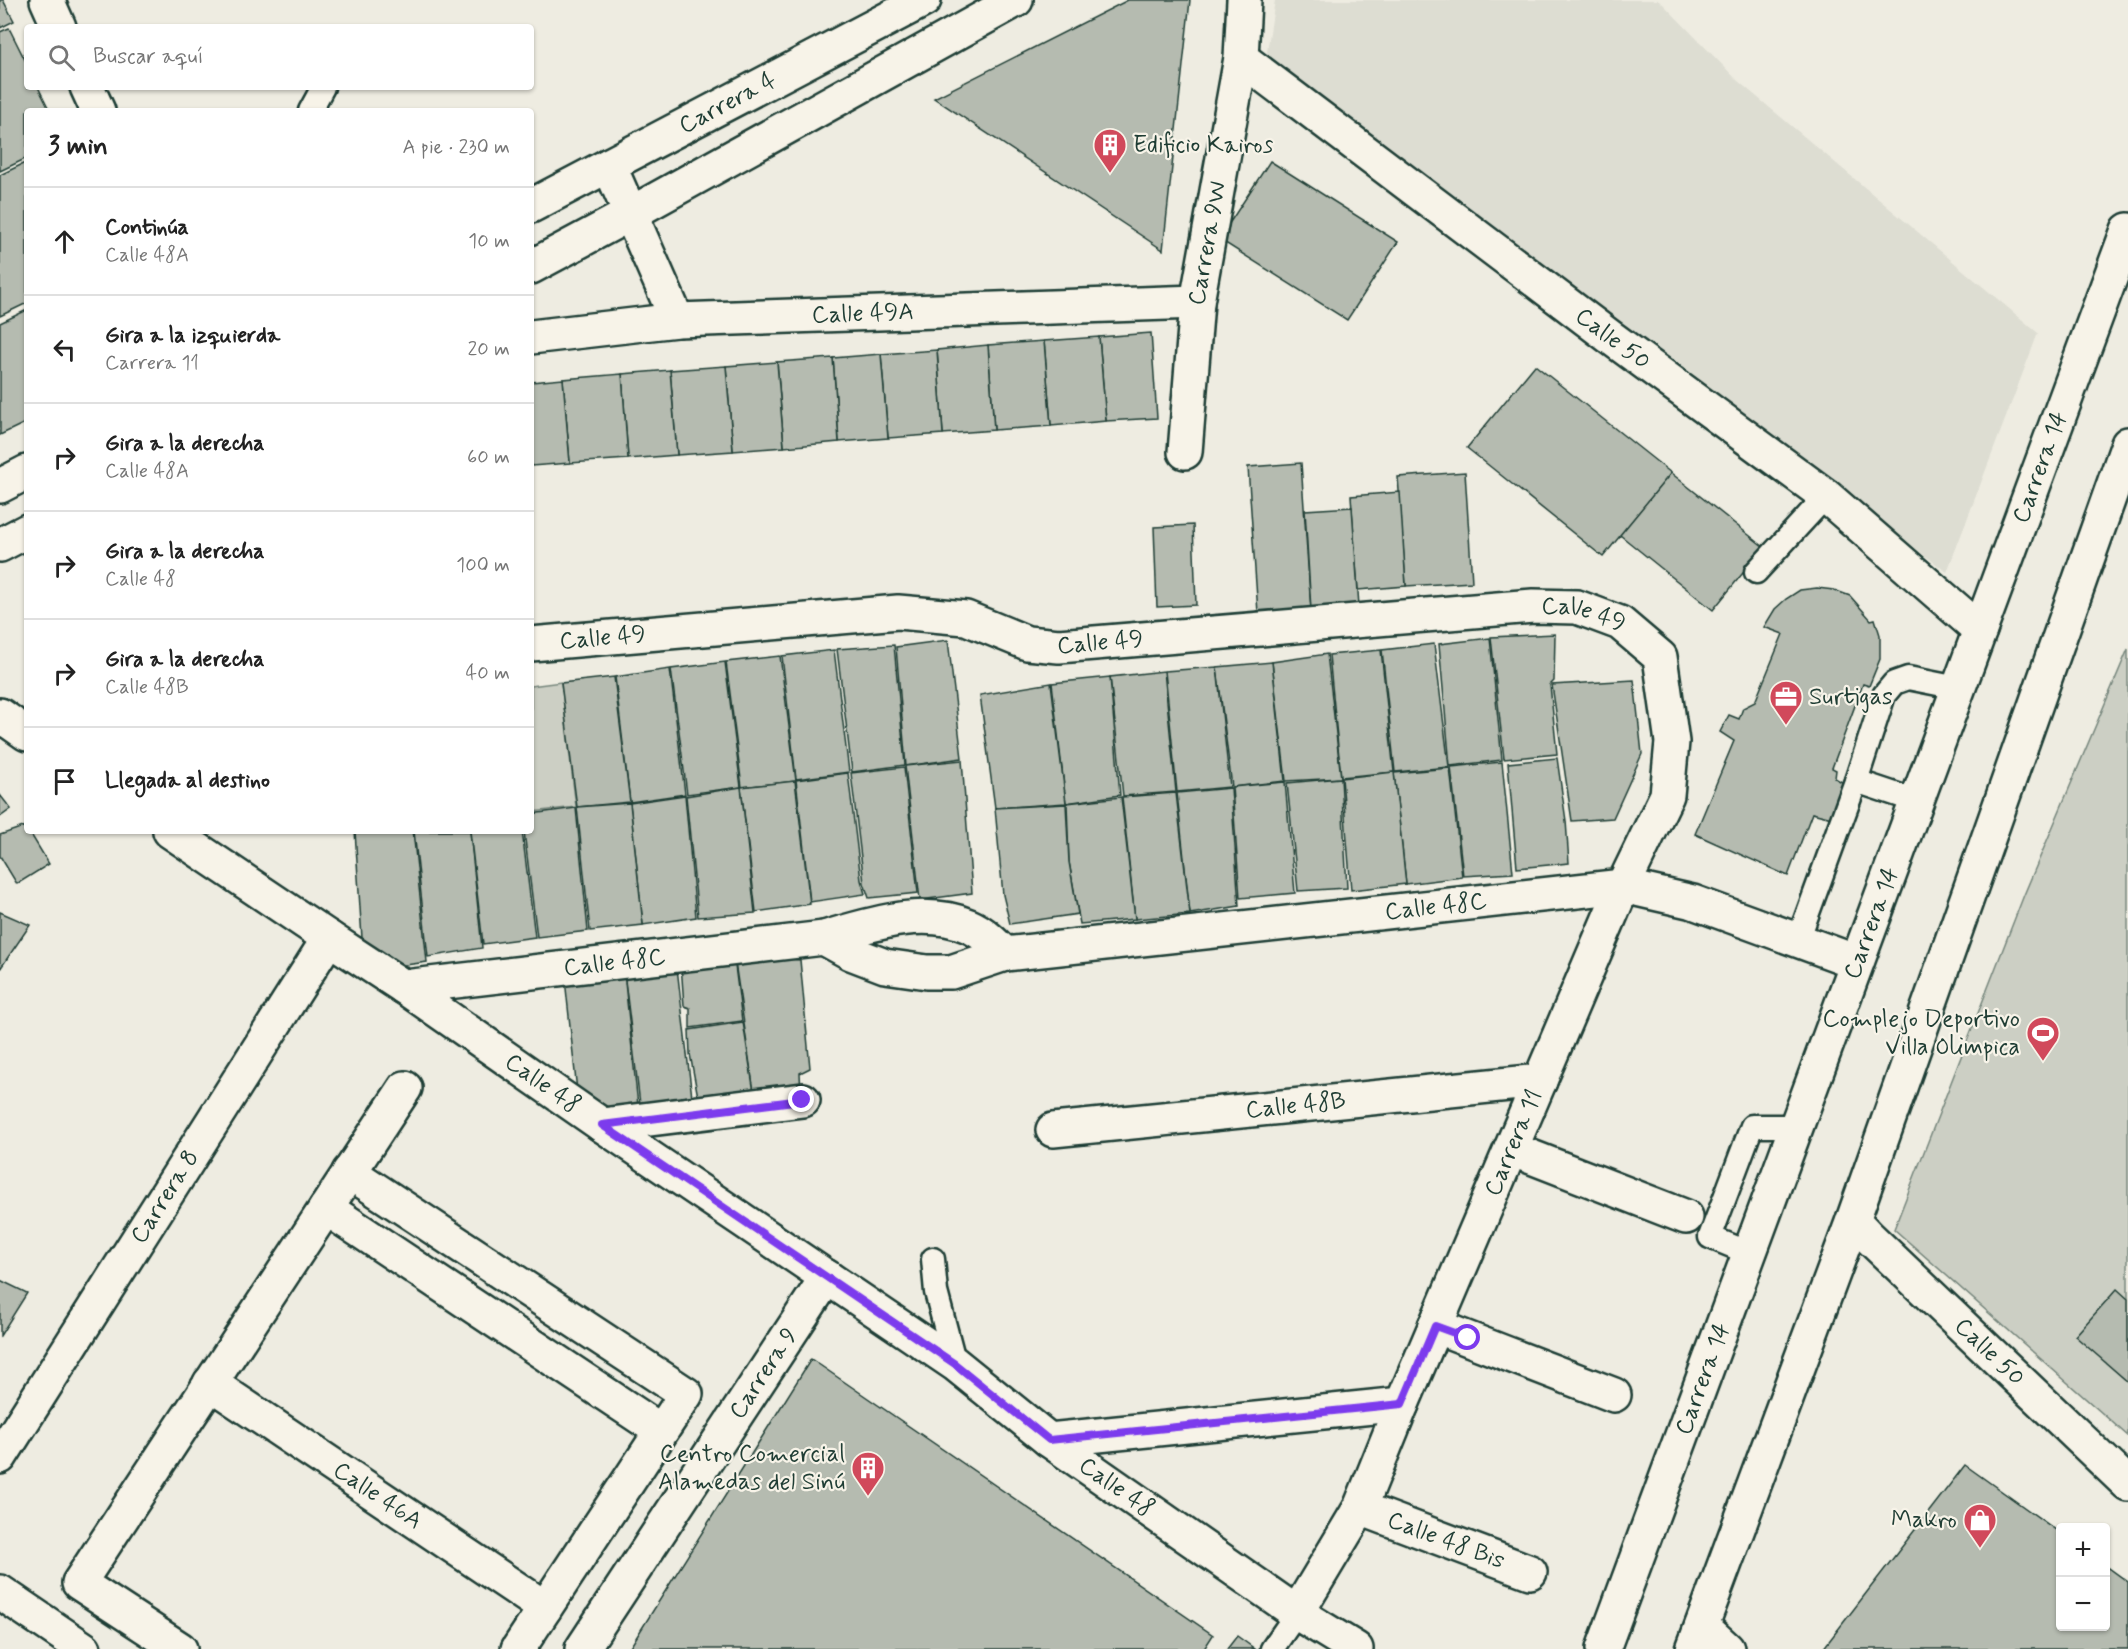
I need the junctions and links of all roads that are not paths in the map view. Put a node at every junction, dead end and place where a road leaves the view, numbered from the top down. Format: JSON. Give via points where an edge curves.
{"nodes":[{"id":1,"x":47,"y":0,"type":"edge"},
{"id":2,"x":924,"y":0,"type":"edge"},
{"id":3,"x":1016,"y":0,"type":"edge"},
{"id":4,"x":1244,"y":0,"type":"edge"},
{"id":5,"x":58,"y":24,"type":"edge"},
{"id":6,"x":1240,"y":58,"type":"junction"},
{"id":7,"x":88,"y":90,"type":"edge"},
{"id":8,"x":321,"y":90,"type":"edge"},
{"id":9,"x":97,"y":108,"type":"edge"},
{"id":10,"x":312,"y":108,"type":"edge"},
{"id":11,"x":609,"y":165,"type":"junction"},
{"id":12,"x":534,"y":204,"type":"edge"},
{"id":13,"x":630,"y":214,"type":"junction"},
{"id":14,"x":2128,"y":230,"type":"edge"},
{"id":15,"x":534,"y":265,"type":"edge"},
{"id":16,"x":1197,"y":302,"type":"junction"},
{"id":17,"x":677,"y":320,"type":"junction"},
{"id":18,"x":534,"y":337,"type":"edge"},
{"id":19,"x":2128,"y":444,"type":"edge"},
{"id":20,"x":1185,"y":452,"type":"dead end"},
{"id":21,"x":24,"y":474,"type":"edge"},
{"id":22,"x":0,"y":486,"type":"edge"},
{"id":23,"x":1826,"y":496,"type":"junction"},
{"id":24,"x":24,"y":533,"type":"edge"},
{"id":25,"x":0,"y":545,"type":"edge"},
{"id":26,"x":1756,"y":572,"type":"dead end"},
{"id":27,"x":1980,"y":630,"type":"junction"},
{"id":28,"x":534,"y":644,"type":"edge"},
{"id":29,"x":1660,"y":657,"type":"joint"},
{"id":30,"x":1958,"y":688,"type":"junction"},
{"id":31,"x":0,"y":715,"type":"edge"},
{"id":32,"x":24,"y":732,"type":"edge"},
{"id":33,"x":1856,"y":781,"type":"junction"},
{"id":34,"x":1916,"y":801,"type":"junction"},
{"id":35,"x":174,"y":834,"type":"edge"},
{"id":36,"x":1623,"y":886,"type":"junction"},
{"id":37,"x":329,"y":938,"type":"junction"},
{"id":38,"x":824,"y":938,"type":"junction"},
{"id":39,"x":1798,"y":940,"type":"junction"},
{"id":40,"x":1005,"y":954,"type":"junction"},
{"id":41,"x":1857,"y":962,"type":"junction"},
{"id":42,"x":404,"y":987,"type":"junction"},
{"id":43,"x":1540,"y":1081,"type":"junction"},
{"id":44,"x":405,"y":1088,"type":"dead end"},
{"id":45,"x":802,"y":1100,"type":"dead end"},
{"id":46,"x":602,"y":1125,"type":"junction"},
{"id":47,"x":1053,"y":1130,"type":"dead end"},
{"id":48,"x":1511,"y":1149,"type":"junction"},
{"id":49,"x":349,"y":1172,"type":"junction"},
{"id":50,"x":326,"y":1208,"type":"junction"},
{"id":51,"x":1686,"y":1217,"type":"dead end"},
{"id":52,"x":1853,"y":1220,"type":"junction"},
{"id":53,"x":933,"y":1259,"type":"dead end"},
{"id":54,"x":827,"y":1277,"type":"junction"},
{"id":55,"x":1435,"y":1326,"type":"junction"},
{"id":56,"x":955,"y":1364,"type":"junction"},
{"id":57,"x":210,"y":1383,"type":"junction"},
{"id":58,"x":1614,"y":1395,"type":"dead end"},
{"id":59,"x":1402,"y":1404,"type":"junction"},
{"id":60,"x":662,"y":1431,"type":"junction"},
{"id":61,"x":1049,"y":1440,"type":"junction"},
{"id":62,"x":0,"y":1457,"type":"edge"},
{"id":63,"x":2128,"y":1484,"type":"edge"},
{"id":64,"x":1360,"y":1508,"type":"junction"},
{"id":65,"x":1530,"y":1572,"type":"dead end"},
{"id":66,"x":0,"y":1592,"type":"edge"},
{"id":67,"x":545,"y":1608,"type":"junction"},
{"id":68,"x":1297,"y":1613,"type":"junction"},
{"id":69,"x":1697,"y":1637,"type":"edge"},
{"id":70,"x":84,"y":1649,"type":"edge"},
{"id":71,"x":180,"y":1649,"type":"edge"},
{"id":72,"x":518,"y":1649,"type":"edge"},
{"id":73,"x":582,"y":1649,"type":"edge"},
{"id":74,"x":1272,"y":1649,"type":"edge"},
{"id":75,"x":1356,"y":1649,"type":"edge"},
{"id":76,"x":1603,"y":1649,"type":"edge"},
{"id":77,"x":1727,"y":1649,"type":"edge"}],
"edges":[{"from":1,"to":5,"type":"street"},
{"from":2,"to":11,"type":"street","name":"Carrera 4"},
{"from":3,"to":13,"type":"street"},
{"from":4,"to":6,"type":"street","name":"Carrera 9W"},
{"from":6,"to":16,"type":"street","name":"Carrera 9W"},
{"from":6,"to":23,"type":"street","name":"Calle 50"},
{"from":7,"to":9,"type":"street"},
{"from":8,"to":10,"type":"lane"},
{"from":11,"to":12,"type":"street","name":"Carrera 4"},
{"from":11,"to":13,"type":"street"},
{"from":13,"to":15,"type":"street"},
{"from":13,"to":17,"type":"street"},
{"from":14,"to":27,"type":"street","name":"Carrera 14"},
{"from":16,"to":17,"type":"street","name":"Calle 49A"},
{"from":16,"to":20,"type":"street","name":"Carrera 9W"},
{"from":17,"to":18,"type":"street","name":"Calle 49A"},
{"from":19,"to":52,"type":"street"},
{"from":21,"to":22,"type":"street"},
{"from":23,"to":26,"type":"lane"},
{"from":23,"to":27,"type":"street","name":"Calle 50"},
{"from":24,"to":25,"type":"street"},
{"from":27,"to":30,"type":"street","name":"Carrera 14"},
{"from":28,"to":29,"type":"street","name":"Calle 49","via":[[898,612],[966,618],[1027,643],[1059,646],[1533,606],[1576,607],[1620,623]]},
{"from":29,"to":36,"type":"street","name":"Carrera 11","via":[[1672,742],[1668,795]]},
{"from":30,"to":33,"type":"lane","via":[[1908,678],[1894,683],[1884,695]]},
{"from":30,"to":34,"type":"street","name":"Carrera 14"},
{"from":31,"to":32,"type":"street"},
{"from":33,"to":34,"type":"lane"},
{"from":33,"to":39,"type":"lane"},
{"from":34,"to":41,"type":"street","name":"Carrera 14"},
{"from":35,"to":37,"type":"street","name":"Calle 48"},
{"from":36,"to":39,"type":"street","name":"Calle 48C","via":[[1693,902]]},
{"from":36,"to":40,"type":"street","name":"Calle 48C"},
{"from":36,"to":43,"type":"street","name":"Carrera 11"},
{"from":37,"to":42,"type":"street","name":"Calle 48"},
{"from":37,"to":62,"type":"street","name":"Carrera 8"},
{"from":38,"to":40,"type":"street","name":"Calle 48C","via":[[885,966],[927,972],[951,972]]},
{"from":38,"to":40,"type":"street","name":"Calle 48C","via":[[877,924],[939,917],[970,926]]},
{"from":38,"to":42,"type":"street","name":"Calle 48C"},
{"from":39,"to":41,"type":"street","name":"Calle 48C"},
{"from":41,"to":76,"type":"street","name":"Carrera 14"},
{"from":42,"to":46,"type":"street","name":"Calle 48"},
{"from":43,"to":47,"type":"street","name":"Calle 48B"},
{"from":43,"to":48,"type":"street","name":"Carrera 11"},
{"from":44,"to":49,"type":"street"},
{"from":45,"to":46,"type":"street"},
{"from":46,"to":54,"type":"street","name":"Calle 48"},
{"from":48,"to":51,"type":"street"},
{"from":48,"to":55,"type":"street","name":"Carrera 11"},
{"from":49,"to":50,"type":"street"},
{"from":49,"to":60,"type":"street","via":[[686,1394]]},
{"from":50,"to":57,"type":"street"},
{"from":50,"to":60,"type":"street"},
{"from":52,"to":63,"type":"street","name":"Calle 50"},
{"from":52,"to":69,"type":"street"},
{"from":53,"to":56,"type":"lane","via":[[936,1292]]},
{"from":54,"to":56,"type":"street","name":"Calle 48"},
{"from":54,"to":73,"type":"street","name":"Carrera 9"},
{"from":55,"to":58,"type":"street"},
{"from":55,"to":59,"type":"street","name":"Carrera 11"},
{"from":56,"to":61,"type":"street","name":"Calle 48"},
{"from":57,"to":67,"type":"street","name":"Calle 46A"},
{"from":57,"to":71,"type":"street","via":[[79,1583]]},
{"from":59,"to":61,"type":"street"},
{"from":59,"to":64,"type":"street","name":"Carrera 11"},
{"from":60,"to":67,"type":"street"},
{"from":61,"to":68,"type":"street","name":"Calle 48"},
{"from":64,"to":65,"type":"street","name":"Calle 48 Bis"},
{"from":64,"to":68,"type":"street","name":"Carrera 11"},
{"from":66,"to":70,"type":"street"},
{"from":67,"to":72,"type":"street"},
{"from":68,"to":74,"type":"lane"},
{"from":68,"to":75,"type":"street","name":"Calle 48"},
{"from":69,"to":77,"type":"street"}]}
